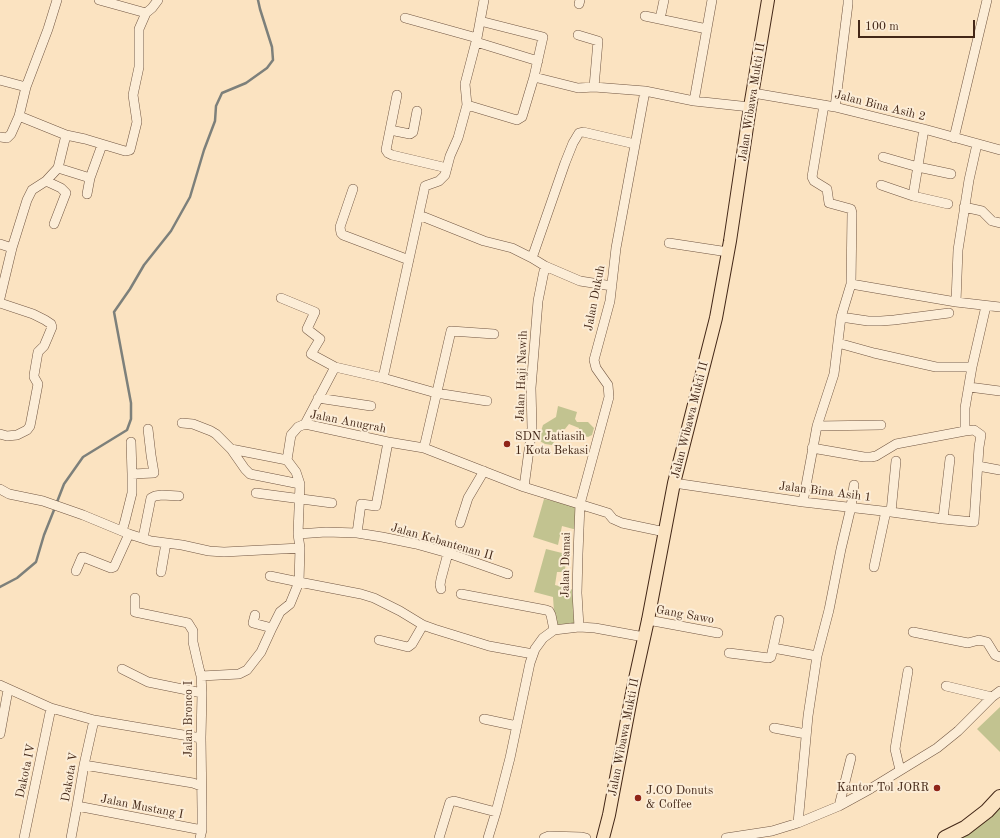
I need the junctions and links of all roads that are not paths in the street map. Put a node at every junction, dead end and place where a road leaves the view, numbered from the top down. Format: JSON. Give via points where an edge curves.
{"nodes":[{"id":1,"x":57,"y":0,"type":"edge"},
{"id":2,"x":99,"y":0,"type":"edge"},
{"id":3,"x":158,"y":0,"type":"edge"},
{"id":4,"x":484,"y":0,"type":"edge"},
{"id":5,"x":664,"y":0,"type":"edge"},
{"id":6,"x":707,"y":0,"type":"edge"},
{"id":7,"x":712,"y":0,"type":"edge"},
{"id":8,"x":768,"y":0,"type":"edge"},
{"id":9,"x":848,"y":0,"type":"edge"},
{"id":10,"x":987,"y":0,"type":"edge"},
{"id":11,"x":146,"y":13,"type":"junction"},
{"id":12,"x":645,"y":16,"type":"dead end"},
{"id":13,"x":405,"y":18,"type":"dead end"},
{"id":14,"x":660,"y":19,"type":"junction"},
{"id":15,"x":480,"y":21,"type":"junction"},
{"id":16,"x":704,"y":28,"type":"junction"},
{"id":17,"x":578,"y":35,"type":"dead end"},
{"id":18,"x":476,"y":40,"type":"junction"},
{"id":19,"x":538,"y":61,"type":"junction"},
{"id":20,"x":534,"y":77,"type":"junction"},
{"id":21,"x":0,"y":80,"type":"edge"},
{"id":22,"x":26,"y":87,"type":"junction"},
{"id":23,"x":594,"y":87,"type":"junction"},
{"id":24,"x":645,"y":91,"type":"junction"},
{"id":25,"x":752,"y":93,"type":"junction"},
{"id":26,"x":396,"y":95,"type":"dead end"},
{"id":27,"x":694,"y":101,"type":"junction"},
{"id":28,"x":466,"y":105,"type":"junction"},
{"id":29,"x":824,"y":105,"type":"junction"},
{"id":30,"x":750,"y":107,"type":"junction"},
{"id":31,"x":835,"y":107,"type":"junction"},
{"id":32,"x":417,"y":111,"type":"dead end"},
{"id":33,"x":19,"y":116,"type":"junction"},
{"id":34,"x":924,"y":129,"type":"junction"},
{"id":35,"x":390,"y":130,"type":"junction"},
{"id":36,"x":66,"y":135,"type":"junction"},
{"id":37,"x":0,"y":137,"type":"edge"},
{"id":38,"x":954,"y":138,"type":"junction"},
{"id":39,"x":635,"y":144,"type":"junction"},
{"id":40,"x":977,"y":144,"type":"junction"},
{"id":41,"x":102,"y":145,"type":"junction"},
{"id":42,"x":1000,"y":150,"type":"edge"},
{"id":43,"x":883,"y":157,"type":"dead end"},
{"id":44,"x":918,"y":167,"type":"junction"},
{"id":45,"x":58,"y":168,"type":"junction"},
{"id":46,"x":447,"y":168,"type":"junction"},
{"id":47,"x":951,"y":174,"type":"dead end"},
{"id":48,"x":90,"y":178,"type":"junction"},
{"id":49,"x":46,"y":180,"type":"junction"},
{"id":50,"x":881,"y":185,"type":"dead end"},
{"id":51,"x":354,"y":189,"type":"dead end"},
{"id":52,"x":87,"y":194,"type":"dead end"},
{"id":53,"x":913,"y":196,"type":"junction"},
{"id":54,"x":948,"y":204,"type":"dead end"},
{"id":55,"x":964,"y":207,"type":"junction"},
{"id":56,"x":419,"y":215,"type":"junction"},
{"id":57,"x":1000,"y":223,"type":"edge"},
{"id":58,"x":54,"y":224,"type":"dead end"},
{"id":59,"x":670,"y":243,"type":"dead end"},
{"id":60,"x":0,"y":244,"type":"edge"},
{"id":61,"x":12,"y":248,"type":"junction"},
{"id":62,"x":728,"y":252,"type":"junction"},
{"id":63,"x":532,"y":258,"type":"junction"},
{"id":64,"x":409,"y":260,"type":"junction"},
{"id":65,"x":545,"y":266,"type":"junction"},
{"id":66,"x":851,"y":284,"type":"junction"},
{"id":67,"x":612,"y":286,"type":"junction"},
{"id":68,"x":1,"y":295,"type":"edge"},
{"id":69,"x":281,"y":298,"type":"dead end"},
{"id":70,"x":956,"y":302,"type":"junction"},
{"id":71,"x":0,"y":303,"type":"edge"},
{"id":72,"x":986,"y":306,"type":"junction"},
{"id":73,"x":1000,"y":307,"type":"edge"},
{"id":74,"x":949,"y":313,"type":"dead end"},
{"id":75,"x":841,"y":317,"type":"junction"},
{"id":76,"x":494,"y":334,"type":"dead end"},
{"id":77,"x":838,"y":343,"type":"junction"},
{"id":78,"x":335,"y":367,"type":"junction"},
{"id":79,"x":972,"y":367,"type":"junction"},
{"id":80,"x":383,"y":378,"type":"junction"},
{"id":81,"x":969,"y":387,"type":"junction"},
{"id":82,"x":1000,"y":391,"type":"edge"},
{"id":83,"x":436,"y":392,"type":"junction"},
{"id":84,"x":318,"y":398,"type":"junction"},
{"id":85,"x":487,"y":401,"type":"dead end"},
{"id":86,"x":371,"y":406,"type":"dead end"},
{"id":87,"x":182,"y":423,"type":"dead end"},
{"id":88,"x":305,"y":424,"type":"junction"},
{"id":89,"x":881,"y":425,"type":"dead end"},
{"id":90,"x":817,"y":426,"type":"junction"},
{"id":91,"x":148,"y":429,"type":"dead end"},
{"id":92,"x":965,"y":431,"type":"junction"},
{"id":93,"x":0,"y":434,"type":"edge"},
{"id":94,"x":131,"y":442,"type":"dead end"},
{"id":95,"x":388,"y":442,"type":"junction"},
{"id":96,"x":424,"y":448,"type":"junction"},
{"id":97,"x":812,"y":448,"type":"junction"},
{"id":98,"x":231,"y":449,"type":"junction"},
{"id":99,"x":950,"y":459,"type":"dead end"},
{"id":100,"x":287,"y":460,"type":"junction"},
{"id":101,"x":896,"y":461,"type":"dead end"},
{"id":102,"x":978,"y":466,"type":"junction"},
{"id":103,"x":1000,"y":470,"type":"edge"},
{"id":104,"x":484,"y":471,"type":"junction"},
{"id":105,"x":132,"y":474,"type":"junction"},
{"id":106,"x":300,"y":484,"type":"junction"},
{"id":107,"x":674,"y":484,"type":"junction"},
{"id":108,"x":854,"y":485,"type":"dead end"},
{"id":109,"x":524,"y":487,"type":"junction"},
{"id":110,"x":0,"y":489,"type":"edge"},
{"id":111,"x":256,"y":493,"type":"dead end"},
{"id":112,"x":179,"y":496,"type":"dead end"},
{"id":113,"x":300,"y":499,"type":"junction"},
{"id":114,"x":803,"y":502,"type":"junction"},
{"id":115,"x":332,"y":503,"type":"dead end"},
{"id":116,"x":580,"y":504,"type":"junction"},
{"id":117,"x":851,"y":507,"type":"junction"},
{"id":118,"x":888,"y":511,"type":"junction"},
{"id":119,"x":943,"y":519,"type":"junction"},
{"id":120,"x":460,"y":522,"type":"dead end"},
{"id":121,"x":125,"y":532,"type":"junction"},
{"id":122,"x":665,"y":532,"type":"junction"},
{"id":123,"x":357,"y":533,"type":"junction"},
{"id":124,"x":298,"y":534,"type":"junction"},
{"id":125,"x":143,"y":538,"type":"junction"},
{"id":126,"x":166,"y":543,"type":"junction"},
{"id":127,"x":300,"y":548,"type":"junction"},
{"id":128,"x":448,"y":553,"type":"junction"},
{"id":129,"x":874,"y":567,"type":"dead end"},
{"id":130,"x":76,"y":571,"type":"dead end"},
{"id":131,"x":161,"y":572,"type":"dead end"},
{"id":132,"x":508,"y":574,"type":"dead end"},
{"id":133,"x":270,"y":576,"type":"dead end"},
{"id":134,"x":299,"y":582,"type":"junction"},
{"id":135,"x":441,"y":589,"type":"dead end"},
{"id":136,"x":461,"y":594,"type":"dead end"},
{"id":137,"x":135,"y":598,"type":"dead end"},
{"id":138,"x":255,"y":615,"type":"dead end"},
{"id":139,"x":648,"y":620,"type":"junction"},
{"id":140,"x":779,"y":620,"type":"dead end"},
{"id":141,"x":423,"y":625,"type":"junction"},
{"id":142,"x":579,"y":627,"type":"junction"},
{"id":143,"x":272,"y":628,"type":"junction"},
{"id":144,"x":554,"y":630,"type":"junction"},
{"id":145,"x":913,"y":632,"type":"dead end"},
{"id":146,"x":718,"y":633,"type":"dead end"},
{"id":147,"x":644,"y":638,"type":"junction"},
{"id":148,"x":379,"y":640,"type":"dead end"},
{"id":149,"x":773,"y":648,"type":"junction"},
{"id":150,"x":729,"y":653,"type":"dead end"},
{"id":151,"x":533,"y":654,"type":"junction"},
{"id":152,"x":817,"y":656,"type":"junction"},
{"id":153,"x":1000,"y":657,"type":"edge"},
{"id":154,"x":122,"y":669,"type":"dead end"},
{"id":155,"x":908,"y":671,"type":"dead end"},
{"id":156,"x":201,"y":676,"type":"junction"},
{"id":157,"x":946,"y":686,"type":"dead end"},
{"id":158,"x":4,"y":687,"type":"edge"},
{"id":159,"x":1000,"y":691,"type":"edge"},
{"id":160,"x":202,"y":693,"type":"junction"},
{"id":161,"x":992,"y":697,"type":"junction"},
{"id":162,"x":51,"y":708,"type":"junction"},
{"id":163,"x":484,"y":719,"type":"dead end"},
{"id":164,"x":94,"y":720,"type":"junction"},
{"id":165,"x":517,"y":726,"type":"junction"},
{"id":166,"x":774,"y":728,"type":"dead end"},
{"id":167,"x":0,"y":734,"type":"edge"},
{"id":168,"x":806,"y":734,"type":"junction"},
{"id":169,"x":201,"y":738,"type":"junction"},
{"id":170,"x":851,"y":758,"type":"dead end"},
{"id":171,"x":84,"y":765,"type":"junction"},
{"id":172,"x":900,"y":770,"type":"junction"},
{"id":173,"x":201,"y":786,"type":"junction"},
{"id":174,"x":1000,"y":797,"type":"edge"},
{"id":175,"x":77,"y":806,"type":"junction"},
{"id":176,"x":839,"y":806,"type":"junction"},
{"id":177,"x":496,"y":812,"type":"junction"},
{"id":178,"x":798,"y":823,"type":"junction"},
{"id":179,"x":201,"y":834,"type":"edge"},
{"id":180,"x":24,"y":838,"type":"edge"},
{"id":181,"x":70,"y":838,"type":"edge"},
{"id":182,"x":439,"y":838,"type":"edge"},
{"id":183,"x":488,"y":838,"type":"edge"},
{"id":184,"x":544,"y":838,"type":"edge"},
{"id":185,"x":586,"y":838,"type":"edge"},
{"id":186,"x":602,"y":838,"type":"edge"},
{"id":187,"x":726,"y":838,"type":"edge"},
{"id":188,"x":944,"y":838,"type":"edge"}],
"edges":[{"from":1,"to":22,"type":"street"},
{"from":2,"to":11,"type":"street"},
{"from":3,"to":11,"type":"street"},
{"from":4,"to":15,"type":"street"},
{"from":5,"to":14,"type":"street"},
{"from":6,"to":16,"type":"street"},
{"from":7,"to":16,"type":"street"},
{"from":8,"to":25,"type":"main road","name":"Jalan Wibawa Mukti II"},
{"from":9,"to":31,"type":"street"},
{"from":10,"to":38,"type":"street"},
{"from":11,"to":41,"type":"street","via":[[139,29],[139,67],[133,95],[137,122],[130,150]]},
{"from":12,"to":14,"type":"street"},
{"from":13,"to":18,"type":"street"},
{"from":14,"to":16,"type":"street"},
{"from":15,"to":18,"type":"street"},
{"from":15,"to":19,"type":"street","via":[[543,37]]},
{"from":16,"to":27,"type":"street"},
{"from":17,"to":23,"type":"street","via":[[598,41]]},
{"from":18,"to":19,"type":"street"},
{"from":18,"to":28,"type":"street","via":[[465,84]]},
{"from":19,"to":20,"type":"street"},
{"from":20,"to":23,"type":"street","via":[[578,88]]},
{"from":20,"to":28,"type":"street","via":[[522,117],[517,120]]},
{"from":21,"to":22,"type":"street"},
{"from":22,"to":33,"type":"street"},
{"from":23,"to":24,"type":"street"},
{"from":24,"to":27,"type":"street"},
{"from":24,"to":39,"type":"street","name":"Jalan Dukuh"},
{"from":25,"to":29,"type":"street","name":"Jalan Bina Asih 2"},
{"from":25,"to":30,"type":"main road","name":"Jalan Wibawa Mukti II"},
{"from":26,"to":35,"type":"street"},
{"from":27,"to":30,"type":"street"},
{"from":28,"to":46,"type":"street"},
{"from":29,"to":31,"type":"street","name":"Jalan Bina Asih 2"},
{"from":29,"to":66,"type":"street","via":[[812,177],[827,189],[829,203],[850,209],[852,213]]},
{"from":30,"to":62,"type":"main road","name":"Jalan Wibawa Mukti II"},
{"from":31,"to":34,"type":"street","name":"Jalan Bina Asih 2"},
{"from":32,"to":35,"type":"street","via":[[413,132],[410,134]]},
{"from":33,"to":36,"type":"street"},
{"from":33,"to":37,"type":"street","via":[[7,138]]},
{"from":34,"to":38,"type":"street","name":"Jalan Bina Asih 2"},
{"from":34,"to":44,"type":"street"},
{"from":35,"to":46,"type":"street","via":[[386,150],[388,153]]},
{"from":36,"to":41,"type":"street"},
{"from":36,"to":45,"type":"street"},
{"from":38,"to":40,"type":"street","name":"Jalan Bina Asih 2"},
{"from":39,"to":63,"type":"street","via":[[579,133],[565,163]]},
{"from":39,"to":67,"type":"street","name":"Jalan Dukuh","via":[[616,248]]},
{"from":40,"to":42,"type":"street","name":"Jalan Bina Asih 2"},
{"from":40,"to":55,"type":"street"},
{"from":41,"to":48,"type":"street"},
{"from":43,"to":44,"type":"street"},
{"from":44,"to":47,"type":"street"},
{"from":44,"to":53,"type":"street"},
{"from":45,"to":48,"type":"street"},
{"from":45,"to":49,"type":"street"},
{"from":46,"to":56,"type":"street","via":[[439,181],[426,186]]},
{"from":48,"to":52,"type":"street"},
{"from":49,"to":58,"type":"street","via":[[66,193]]},
{"from":49,"to":61,"type":"street","via":[[32,190]]},
{"from":50,"to":53,"type":"street"},
{"from":51,"to":64,"type":"street","via":[[340,227],[341,234]]},
{"from":53,"to":54,"type":"street"},
{"from":55,"to":57,"type":"street","via":[[982,212],[992,221]]},
{"from":55,"to":70,"type":"street","via":[[958,250]]},
{"from":56,"to":63,"type":"street","via":[[484,241],[512,248]]},
{"from":56,"to":64,"type":"street"},
{"from":59,"to":62,"type":"street"},
{"from":60,"to":61,"type":"street"},
{"from":61,"to":68,"type":"street"},
{"from":62,"to":107,"type":"main road","name":"Jalan Wibawa Mukti II","via":[[716,318]]},
{"from":63,"to":65,"type":"street"},
{"from":64,"to":80,"type":"street"},
{"from":65,"to":67,"type":"street","via":[[580,281]]},
{"from":65,"to":109,"type":"street","name":"Jalan Haji Nawih","via":[[538,301],[531,388],[532,428]]},
{"from":66,"to":70,"type":"street"},
{"from":66,"to":75,"type":"street"},
{"from":67,"to":116,"type":"street","name":"Jalan Dukuh","via":[[594,360],[596,368],[608,385],[609,397]]},
{"from":69,"to":78,"type":"street","via":[[315,312],[307,330],[320,339],[311,354]]},
{"from":70,"to":72,"type":"street"},
{"from":71,"to":93,"type":"street","via":[[33,314],[52,326],[44,346],[38,352],[34,374],[38,384],[30,426],[17,435]]},
{"from":72,"to":73,"type":"street"},
{"from":72,"to":79,"type":"street"},
{"from":74,"to":75,"type":"street","via":[[882,321]]},
{"from":75,"to":77,"type":"street"},
{"from":76,"to":83,"type":"street","via":[[451,332]]},
{"from":77,"to":79,"type":"street","via":[[874,354],[936,367]]},
{"from":77,"to":90,"type":"street","via":[[834,374]]},
{"from":78,"to":80,"type":"street"},
{"from":78,"to":84,"type":"street"},
{"from":79,"to":81,"type":"street"},
{"from":80,"to":83,"type":"street"},
{"from":81,"to":82,"type":"street"},
{"from":81,"to":92,"type":"street","via":[[965,408]]},
{"from":83,"to":85,"type":"street"},
{"from":83,"to":96,"type":"street"},
{"from":84,"to":86,"type":"street"},
{"from":84,"to":88,"type":"street"},
{"from":87,"to":98,"type":"street","via":[[212,431]]},
{"from":88,"to":95,"type":"street","name":"Jalan Anugrah"},
{"from":88,"to":100,"type":"street","name":"Jalan Anugrah","via":[[291,435]]},
{"from":89,"to":90,"type":"street"},
{"from":90,"to":97,"type":"street"},
{"from":91,"to":105,"type":"street","via":[[155,477]]},
{"from":92,"to":97,"type":"street","via":[[896,444],[871,457]]},
{"from":92,"to":102,"type":"street","via":[[974,430],[980,434]]},
{"from":94,"to":105,"type":"street"},
{"from":95,"to":96,"type":"street","name":"Jalan Anugrah"},
{"from":95,"to":123,"type":"street","via":[[376,506],[361,504]]},
{"from":96,"to":104,"type":"street","name":"Jalan Anugrah"},
{"from":97,"to":114,"type":"street"},
{"from":98,"to":100,"type":"street"},
{"from":98,"to":106,"type":"street","via":[[250,474]]},
{"from":99,"to":119,"type":"street"},
{"from":100,"to":106,"type":"street","via":[[296,472]]},
{"from":101,"to":118,"type":"street"},
{"from":102,"to":103,"type":"street"},
{"from":102,"to":119,"type":"street","name":"Jalan Bina Asih 1","via":[[974,522]]},
{"from":104,"to":109,"type":"street","name":"Jalan Anugrah"},
{"from":104,"to":120,"type":"street","via":[[468,498]]},
{"from":105,"to":121,"type":"street","via":[[132,493]]},
{"from":106,"to":113,"type":"street"},
{"from":107,"to":114,"type":"street","name":"Jalan Bina Asih 1"},
{"from":107,"to":122,"type":"main road","name":"Jalan Wibawa Mukti II"},
{"from":108,"to":117,"type":"street"},
{"from":109,"to":116,"type":"street","name":"Jalan Anugrah"},
{"from":110,"to":121,"type":"street","via":[[9,494],[43,501]]},
{"from":111,"to":113,"type":"street"},
{"from":112,"to":125,"type":"street","via":[[162,495],[151,498]]},
{"from":113,"to":115,"type":"street"},
{"from":113,"to":124,"type":"street"},
{"from":114,"to":117,"type":"street","name":"Jalan Bina Asih 1"},
{"from":116,"to":122,"type":"street","name":"Jalan Anugrah","via":[[608,512],[613,519],[622,523]]},
{"from":116,"to":142,"type":"street","name":"Jalan Damai","via":[[577,593]]},
{"from":117,"to":118,"type":"street","name":"Jalan Bina Asih 1"},
{"from":117,"to":152,"type":"street"},
{"from":118,"to":119,"type":"street","name":"Jalan Bina Asih 1"},
{"from":118,"to":129,"type":"street"},
{"from":121,"to":125,"type":"street"},
{"from":121,"to":130,"type":"street","via":[[114,568],[82,557]]},
{"from":122,"to":139,"type":"main road","name":"Jalan Wibawa Mukti II"},
{"from":123,"to":124,"type":"street","name":"Jalan Kebantenan II"},
{"from":123,"to":128,"type":"street","name":"Jalan Kebantenan II"},
{"from":124,"to":127,"type":"street"},
{"from":125,"to":126,"type":"street"},
{"from":126,"to":127,"type":"street","via":[[224,552]]},
{"from":126,"to":131,"type":"street"},
{"from":127,"to":134,"type":"street"},
{"from":128,"to":132,"type":"street","name":"Jalan Kebantenan II"},
{"from":128,"to":135,"type":"street"},
{"from":133,"to":134,"type":"street"},
{"from":134,"to":141,"type":"street","via":[[374,598]]},
{"from":134,"to":143,"type":"street","via":[[290,604],[280,612]]},
{"from":136,"to":144,"type":"street","via":[[549,611]]},
{"from":137,"to":156,"type":"street","name":"Jalan Bronco I","via":[[134,612],[188,623],[193,631]]},
{"from":138,"to":143,"type":"street","via":[[253,623]]},
{"from":139,"to":146,"type":"street","name":"Gang Sawo"},
{"from":139,"to":147,"type":"main road","name":"Jalan Wibawa Mukti II"},
{"from":140,"to":149,"type":"street"},
{"from":141,"to":148,"type":"street","via":[[408,647]]},
{"from":141,"to":151,"type":"street","via":[[489,646]]},
{"from":142,"to":144,"type":"street"},
{"from":142,"to":147,"type":"street"},
{"from":143,"to":156,"type":"street","via":[[261,652],[247,670],[239,674]]},
{"from":144,"to":151,"type":"street","via":[[543,638]]},
{"from":145,"to":153,"type":"street","via":[[968,643],[979,640],[988,642],[995,655]]},
{"from":147,"to":186,"type":"main road","name":"Jalan Wibawa Mukti II","via":[[609,815]]},
{"from":149,"to":150,"type":"street","via":[[769,658]]},
{"from":149,"to":152,"type":"street"},
{"from":151,"to":165,"type":"street"},
{"from":152,"to":168,"type":"street"},
{"from":154,"to":160,"type":"street","via":[[148,682]]},
{"from":155,"to":172,"type":"street","via":[[895,749]]},
{"from":156,"to":160,"type":"street","name":"Jalan Bronco I"},
{"from":157,"to":161,"type":"street"},
{"from":158,"to":162,"type":"street"},
{"from":158,"to":167,"type":"street"},
{"from":159,"to":161,"type":"street"},
{"from":160,"to":169,"type":"street","name":"Jalan Bronco I"},
{"from":161,"to":172,"type":"street","via":[[958,732]]},
{"from":162,"to":164,"type":"street"},
{"from":162,"to":180,"type":"street","name":"Dakota IV"},
{"from":163,"to":165,"type":"street"},
{"from":164,"to":169,"type":"street"},
{"from":164,"to":171,"type":"street","name":"Dakota V"},
{"from":165,"to":177,"type":"street"},
{"from":166,"to":168,"type":"street"},
{"from":168,"to":178,"type":"street"},
{"from":169,"to":173,"type":"street","name":"Jalan Bronco I"},
{"from":170,"to":176,"type":"street"},
{"from":171,"to":173,"type":"street"},
{"from":171,"to":175,"type":"street","name":"Dakota V"},
{"from":172,"to":176,"type":"street"},
{"from":173,"to":179,"type":"street","name":"Jalan Bronco I"},
{"from":174,"to":188,"type":"highway","via":[[965,828]]},
{"from":175,"to":179,"type":"street","name":"Jalan Mustang I"},
{"from":175,"to":181,"type":"street","name":"Dakota V"},
{"from":176,"to":178,"type":"street"},
{"from":177,"to":182,"type":"street","via":[[450,802]]},
{"from":177,"to":183,"type":"street"},
{"from":178,"to":187,"type":"street","via":[[772,831]]},
{"from":184,"to":185,"type":"street"}]}
